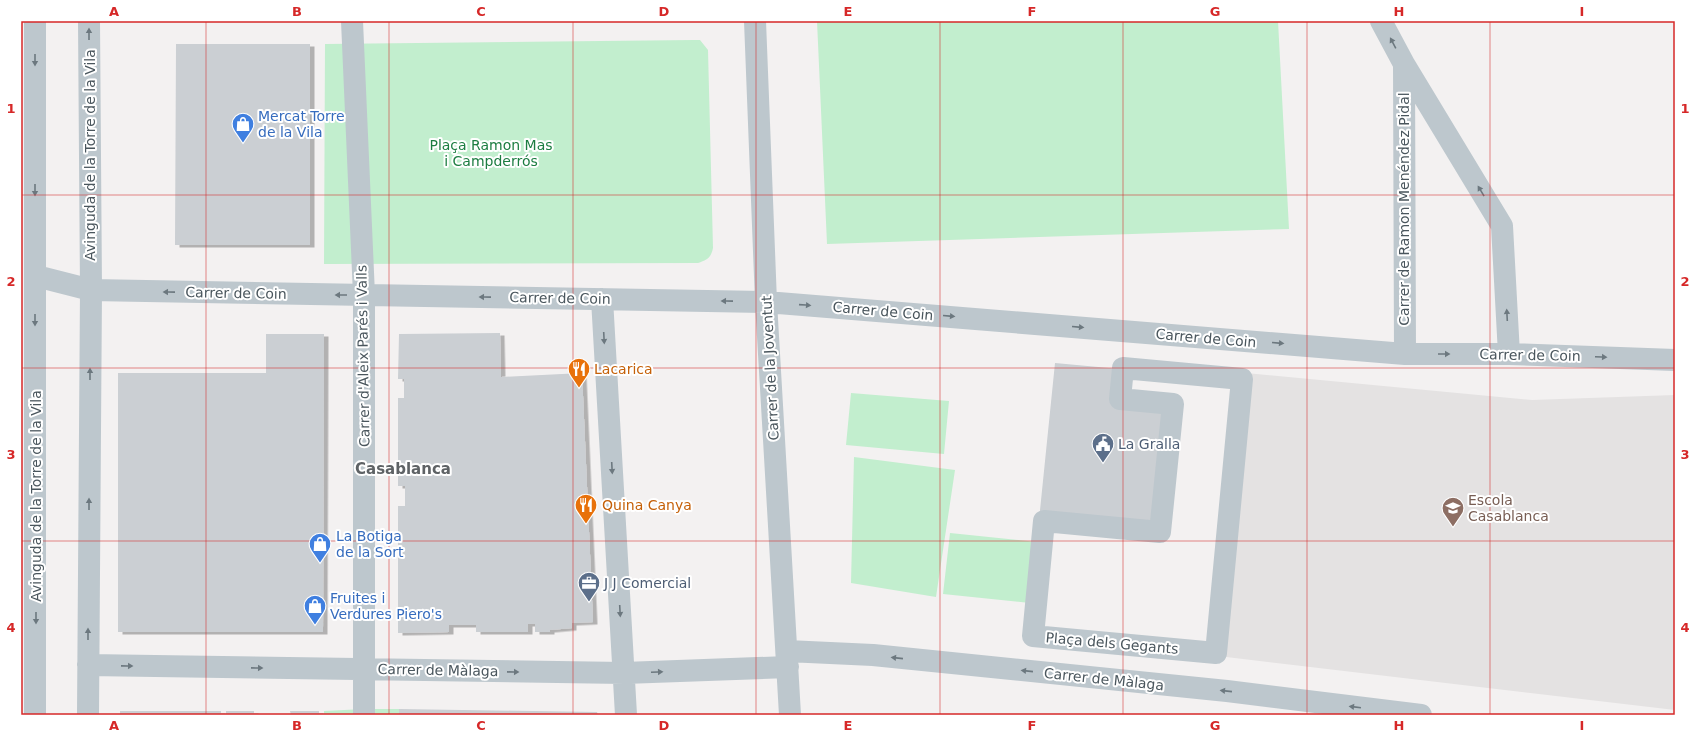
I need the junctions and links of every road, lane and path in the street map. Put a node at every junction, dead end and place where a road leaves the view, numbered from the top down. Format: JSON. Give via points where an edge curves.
{"nodes":[{"id":1,"x":35,"y":21,"type":"edge"},
{"id":2,"x":89,"y":21,"type":"edge"},
{"id":3,"x":352,"y":21,"type":"edge"},
{"id":4,"x":755,"y":21,"type":"edge"},
{"id":5,"x":1381,"y":21,"type":"edge"},
{"id":6,"x":1404,"y":64,"type":"junction"},
{"id":7,"x":36,"y":276,"type":"junction"},
{"id":8,"x":91,"y":290,"type":"junction"},
{"id":9,"x":364,"y":295,"type":"junction"},
{"id":10,"x":602,"y":299,"type":"junction"},
{"id":11,"x":766,"y":302,"type":"junction"},
{"id":12,"x":1404,"y":354,"type":"junction"},
{"id":13,"x":1509,"y":354,"type":"junction"},
{"id":14,"x":1675,"y":360,"type":"edge"},
{"id":15,"x":1123,"y":368,"type":"joint"},
{"id":16,"x":787,"y":659,"type":"junction"},
{"id":17,"x":88,"y":665,"type":"junction"},
{"id":18,"x":364,"y":669,"type":"junction"},
{"id":19,"x":624,"y":673,"type":"junction"},
{"id":20,"x":35,"y":715,"type":"edge"},
{"id":21,"x":88,"y":715,"type":"edge"},
{"id":22,"x":364,"y":715,"type":"edge"},
{"id":23,"x":626,"y":715,"type":"edge"},
{"id":24,"x":790,"y":715,"type":"edge"},
{"id":25,"x":1421,"y":715,"type":"edge"}],
"edges":[{"from":1,"to":7,"type":"street","name":"Avinguda de la Torre de la Vila","one_way":true},
{"from":8,"to":2,"type":"street","name":"Avinguda de la Torre de la Vila","one_way":true},
{"from":3,"to":9,"type":"street","name":"Carrer d'Aleix Parés i Valls"},
{"from":4,"to":11,"type":"street","name":"Carrer de la Joventut"},
{"from":6,"to":5,"type":"street","name":"Carrer de Ramon Menéndez Pidal","one_way":true},
{"from":6,"to":12,"type":"street","name":"Carrer de Ramon Menéndez Pidal"},
{"from":13,"to":6,"type":"street","name":"Carrer de Ramon Menéndez Pidal","one_way":true,"via":[[1502,226]]},
{"from":7,"to":8,"type":"street"},
{"from":7,"to":20,"type":"street","name":"Avinguda de la Torre de la Vila","one_way":true},
{"from":9,"to":8,"type":"street","name":"Carrer de Coin","one_way":true},
{"from":17,"to":8,"type":"street","name":"Avinguda de la Torre de la Vila","one_way":true},
{"from":10,"to":9,"type":"street","name":"Carrer de Coin","one_way":true},
{"from":9,"to":18,"type":"street","name":"Carrer d'Aleix Parés i Valls"},
{"from":11,"to":10,"type":"street","name":"Carrer de Coin","one_way":true},
{"from":10,"to":19,"type":"street","one_way":true},
{"from":11,"to":12,"type":"street","name":"Carrer de Coin","one_way":true},
{"from":11,"to":16,"type":"street","name":"Carrer de la Joventut"},
{"from":12,"to":13,"type":"street","name":"Carrer de Coin","one_way":true},
{"from":13,"to":14,"type":"street","name":"Carrer de Coin","one_way":true},
{"from":15,"to":15,"type":"street","name":"Plaça dels Gegants","via":[[1242,379],[1216,653],[1033,636],[1044,521],[1160,532],[1173,404],[1120,399]]},
{"from":19,"to":16,"type":"street","name":"Carrer de Màlaga","one_way":true},
{"from":16,"to":24,"type":"street","name":"Carrer de la Joventut"},
{"from":25,"to":16,"type":"street","name":"Carrer de Màlaga","one_way":true,"via":[[1219,690],[873,656]]},
{"from":17,"to":18,"type":"street","name":"Carrer de Màlaga","one_way":true},
{"from":17,"to":21,"type":"street","name":"Avinguda de la Torre de la Vila"},
{"from":18,"to":19,"type":"street","name":"Carrer de Màlaga","one_way":true},
{"from":18,"to":22,"type":"street","name":"Carrer d'Aleix Parés i Valls"},
{"from":19,"to":23,"type":"street"}]}
